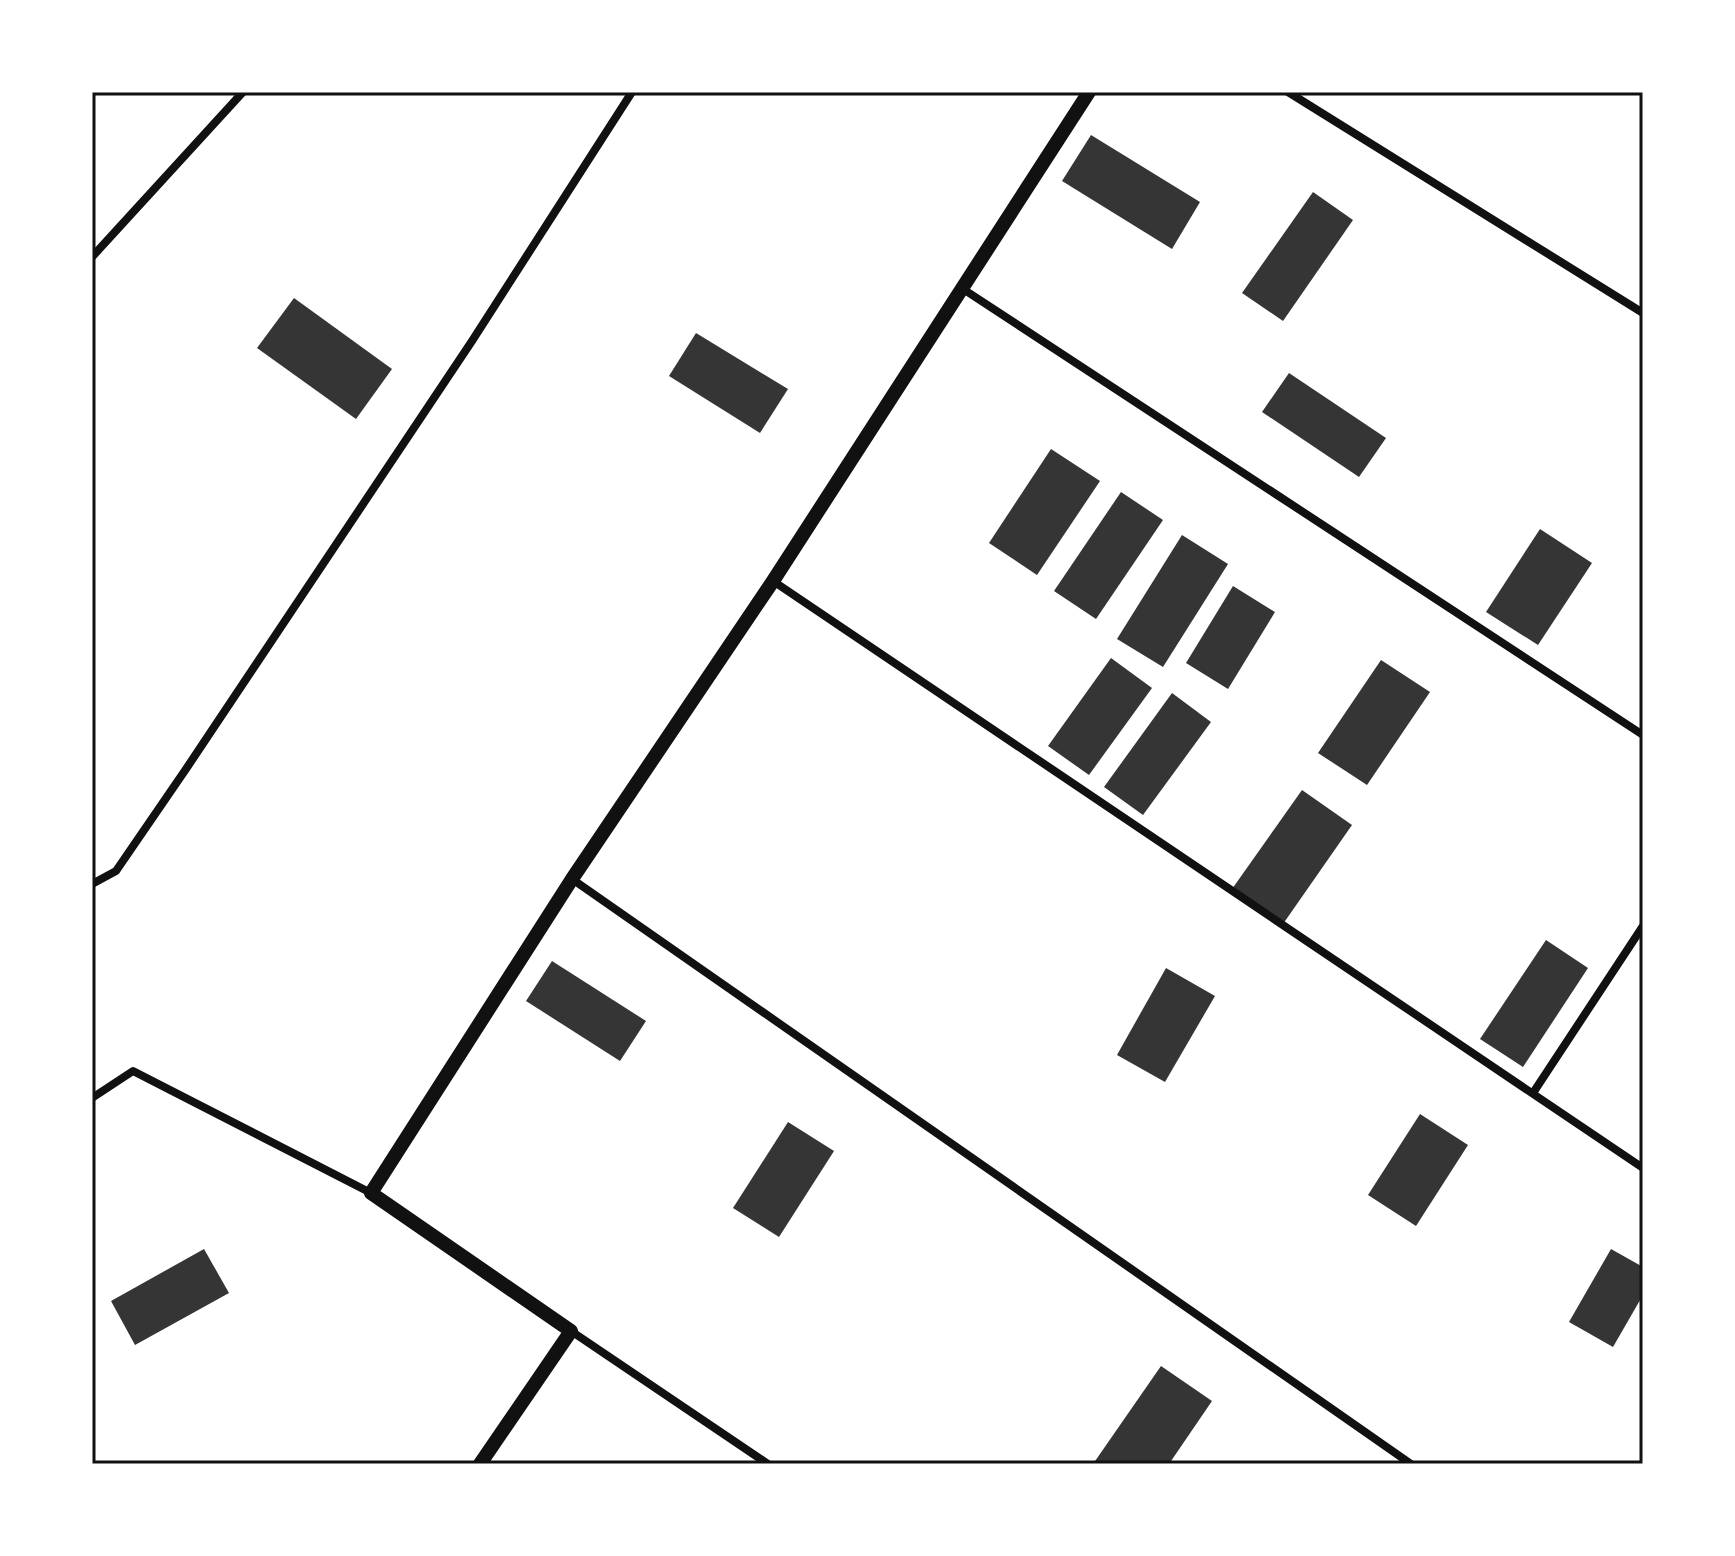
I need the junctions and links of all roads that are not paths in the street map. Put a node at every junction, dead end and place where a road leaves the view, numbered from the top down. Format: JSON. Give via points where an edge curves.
{"nodes":[{"id":1,"x":243,"y":92,"type":"edge"},
{"id":2,"x":632,"y":92,"type":"edge"},
{"id":3,"x":1089,"y":92,"type":"edge"},
{"id":4,"x":1288,"y":92,"type":"edge"},
{"id":5,"x":92,"y":257,"type":"edge"},
{"id":6,"x":963,"y":289,"type":"junction"},
{"id":7,"x":1643,"y":313,"type":"edge"},
{"id":8,"x":773,"y":581,"type":"junction"},
{"id":9,"x":1643,"y":735,"type":"edge"},
{"id":10,"x":572,"y":879,"type":"junction"},
{"id":11,"x":92,"y":884,"type":"edge"},
{"id":12,"x":1643,"y":926,"type":"edge"},
{"id":13,"x":1533,"y":1093,"type":"junction"},
{"id":14,"x":92,"y":1098,"type":"edge"},
{"id":15,"x":1643,"y":1168,"type":"edge"},
{"id":16,"x":371,"y":1193,"type":"junction"},
{"id":17,"x":571,"y":1331,"type":"junction"},
{"id":18,"x":480,"y":1464,"type":"edge"},
{"id":19,"x":768,"y":1464,"type":"edge"},
{"id":20,"x":1411,"y":1464,"type":"edge"}],
"edges":[{"from":1,"to":5,"type":"street"},
{"from":2,"to":11,"type":"street","via":[[186,769],[116,871]]},
{"from":3,"to":6,"type":"street"},
{"from":4,"to":7,"type":"street"},
{"from":6,"to":8,"type":"street"},
{"from":6,"to":9,"type":"street"},
{"from":8,"to":10,"type":"street"},
{"from":8,"to":13,"type":"street"},
{"from":10,"to":16,"type":"street"},
{"from":10,"to":20,"type":"street"},
{"from":12,"to":13,"type":"street"},
{"from":13,"to":15,"type":"street"},
{"from":14,"to":16,"type":"street","via":[[133,1071]]},
{"from":16,"to":17,"type":"street"},
{"from":17,"to":18,"type":"street"},
{"from":17,"to":19,"type":"street"}]}
